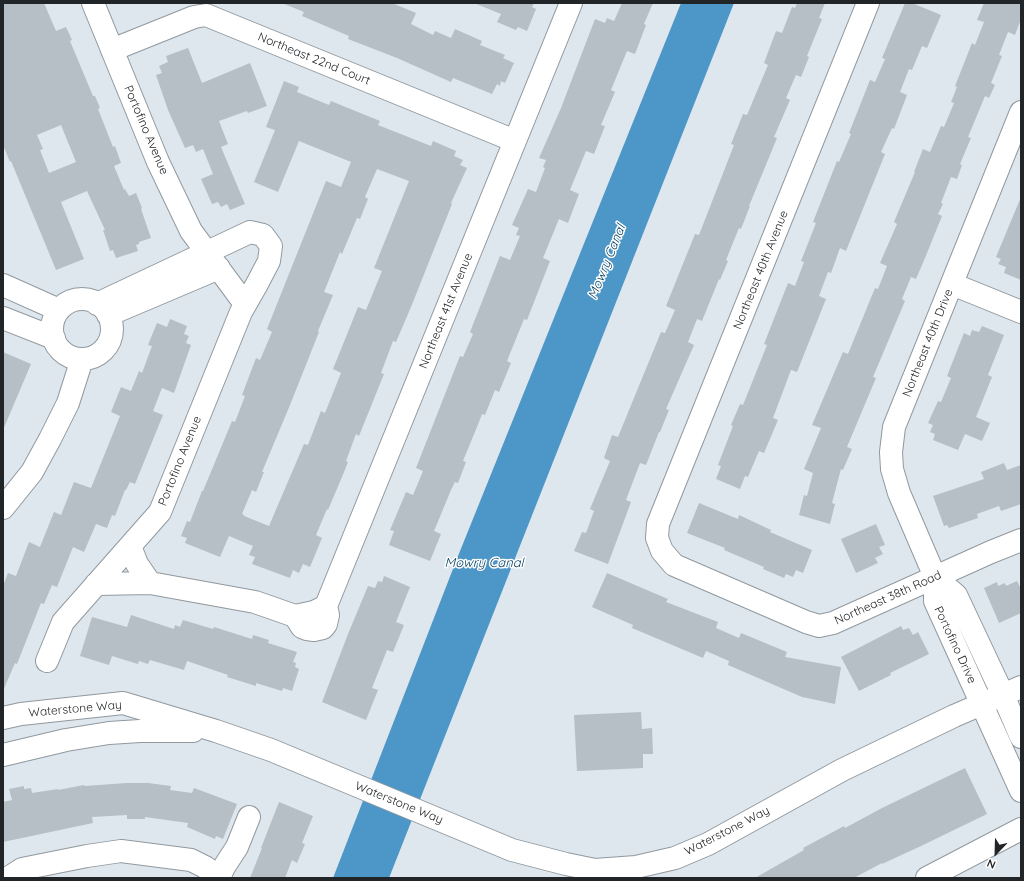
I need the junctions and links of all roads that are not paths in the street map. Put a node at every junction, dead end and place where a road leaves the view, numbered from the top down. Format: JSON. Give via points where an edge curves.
{"nodes":[{"id":1,"x":93,"y":3,"type":"edge"},
{"id":2,"x":571,"y":3,"type":"edge"},
{"id":3,"x":868,"y":3,"type":"edge"},
{"id":4,"x":112,"y":50,"type":"junction"},
{"id":5,"x":1021,"y":112,"type":"edge"},
{"id":6,"x":515,"y":141,"type":"junction"},
{"id":7,"x":213,"y":260,"type":"junction"},
{"id":8,"x":952,"y":284,"type":"junction"},
{"id":9,"x":3,"y":285,"type":"edge"},
{"id":10,"x":246,"y":304,"type":"junction"},
{"id":11,"x":103,"y":309,"type":"junction"},
{"id":12,"x":59,"y":310,"type":"junction"},
{"id":13,"x":1021,"y":312,"type":"edge"},
{"id":14,"x":3,"y":318,"type":"edge"},
{"id":15,"x":54,"y":338,"type":"junction"},
{"id":16,"x":82,"y":359,"type":"junction"},
{"id":17,"x":3,"y":508,"type":"edge"},
{"id":18,"x":657,"y":538,"type":"joint"},
{"id":19,"x":1021,"y":540,"type":"edge"},
{"id":20,"x":130,"y":546,"type":"junction"},
{"id":21,"x":935,"y":577,"type":"junction"},
{"id":22,"x":96,"y":584,"type":"junction"},
{"id":23,"x":150,"y":584,"type":"junction"},
{"id":24,"x":47,"y":661,"type":"dead end"},
{"id":25,"x":1012,"y":691,"type":"edge"},
{"id":26,"x":982,"y":704,"type":"junction"},
{"id":27,"x":3,"y":718,"type":"edge"},
{"id":28,"x":216,"y":731,"type":"junction"},
{"id":29,"x":1021,"y":737,"type":"edge"},
{"id":30,"x":3,"y":755,"type":"edge"},
{"id":31,"x":1021,"y":791,"type":"edge"},
{"id":32,"x":249,"y":817,"type":"dead end"},
{"id":33,"x":1021,"y":828,"type":"edge"},
{"id":34,"x":8,"y":878,"type":"edge"},
{"id":35,"x":219,"y":878,"type":"edge"},
{"id":36,"x":927,"y":878,"type":"edge"}],
"edges":[{"from":1,"to":4,"type":"street","name":"Portofino Avenue"},
{"from":2,"to":6,"type":"street","name":"Northeast 41st Avenue"},
{"from":3,"to":18,"type":"street","name":"Northeast 40th Avenue","via":[[658,524]]},
{"from":4,"to":6,"type":"street","name":"Northeast 22nd Court","via":[[194,17],[206,15]]},
{"from":4,"to":7,"type":"street","name":"Portofino Avenue","via":[[158,162],[191,231]]},
{"from":5,"to":8,"type":"street","name":"Northeast 40th Drive"},
{"from":6,"to":23,"type":"street","name":"Northeast 41st Avenue","via":[[312,611]]},
{"from":7,"to":10,"type":"street","name":"Portofino Avenue"},
{"from":7,"to":10,"type":"street","name":"Portofino Avenue","via":[[250,232],[263,235],[271,246],[269,261]]},
{"from":7,"to":11,"type":"street"},
{"from":8,"to":13,"type":"street"},
{"from":8,"to":21,"type":"street","name":"Northeast 40th Drive","via":[[894,426],[891,452],[892,469],[899,493]]},
{"from":9,"to":12,"type":"street"},
{"from":10,"to":20,"type":"street","name":"Portofino Avenue","via":[[240,312],[160,512]]},
{"from":11,"to":12,"type":"street","via":[[90,300],[81,300],[69,303]]},
{"from":11,"to":16,"type":"street","via":[[112,323],[110,341],[99,354]]},
{"from":12,"to":15,"type":"street","via":[[52,328]]},
{"from":14,"to":15,"type":"street"},
{"from":15,"to":16,"type":"street","via":[[65,353]]},
{"from":16,"to":17,"type":"street","via":[[68,403],[50,439],[32,472]]},
{"from":18,"to":21,"type":"street","name":"Northeast 38th Road","via":[[662,551],[674,565],[819,626],[833,623]]},
{"from":19,"to":21,"type":"street","name":"Northeast 38th Road"},
{"from":20,"to":22,"type":"street","name":"Portofino Avenue"},
{"from":20,"to":23,"type":"street","via":[[137,564]]},
{"from":21,"to":25,"type":"street","name":"Portofino Drive","via":[[956,595]]},
{"from":21,"to":26,"type":"street","name":"Portofino Drive","via":[[934,601]]},
{"from":22,"to":23,"type":"street"},
{"from":22,"to":24,"type":"street","name":"Portofino Avenue","via":[[63,622]]},
{"from":25,"to":26,"type":"street","name":"Waterstone Way"},
{"from":25,"to":29,"type":"street","name":"Portofino Drive"},
{"from":26,"to":28,"type":"street","name":"Waterstone Way","via":[[842,770],[708,844],[675,858],[636,868],[595,870],[512,850],[271,750]]},
{"from":26,"to":31,"type":"street","name":"Portofino Drive"},
{"from":27,"to":28,"type":"street","name":"Waterstone Way","via":[[124,703]]},
{"from":28,"to":30,"type":"street","name":"Waterstone Way","via":[[109,733]]},
{"from":32,"to":35,"type":"street","via":[[237,847]]},
{"from":33,"to":36,"type":"street"},
{"from":34,"to":35,"type":"street","via":[[22,869],[121,851],[191,860]]}]}
